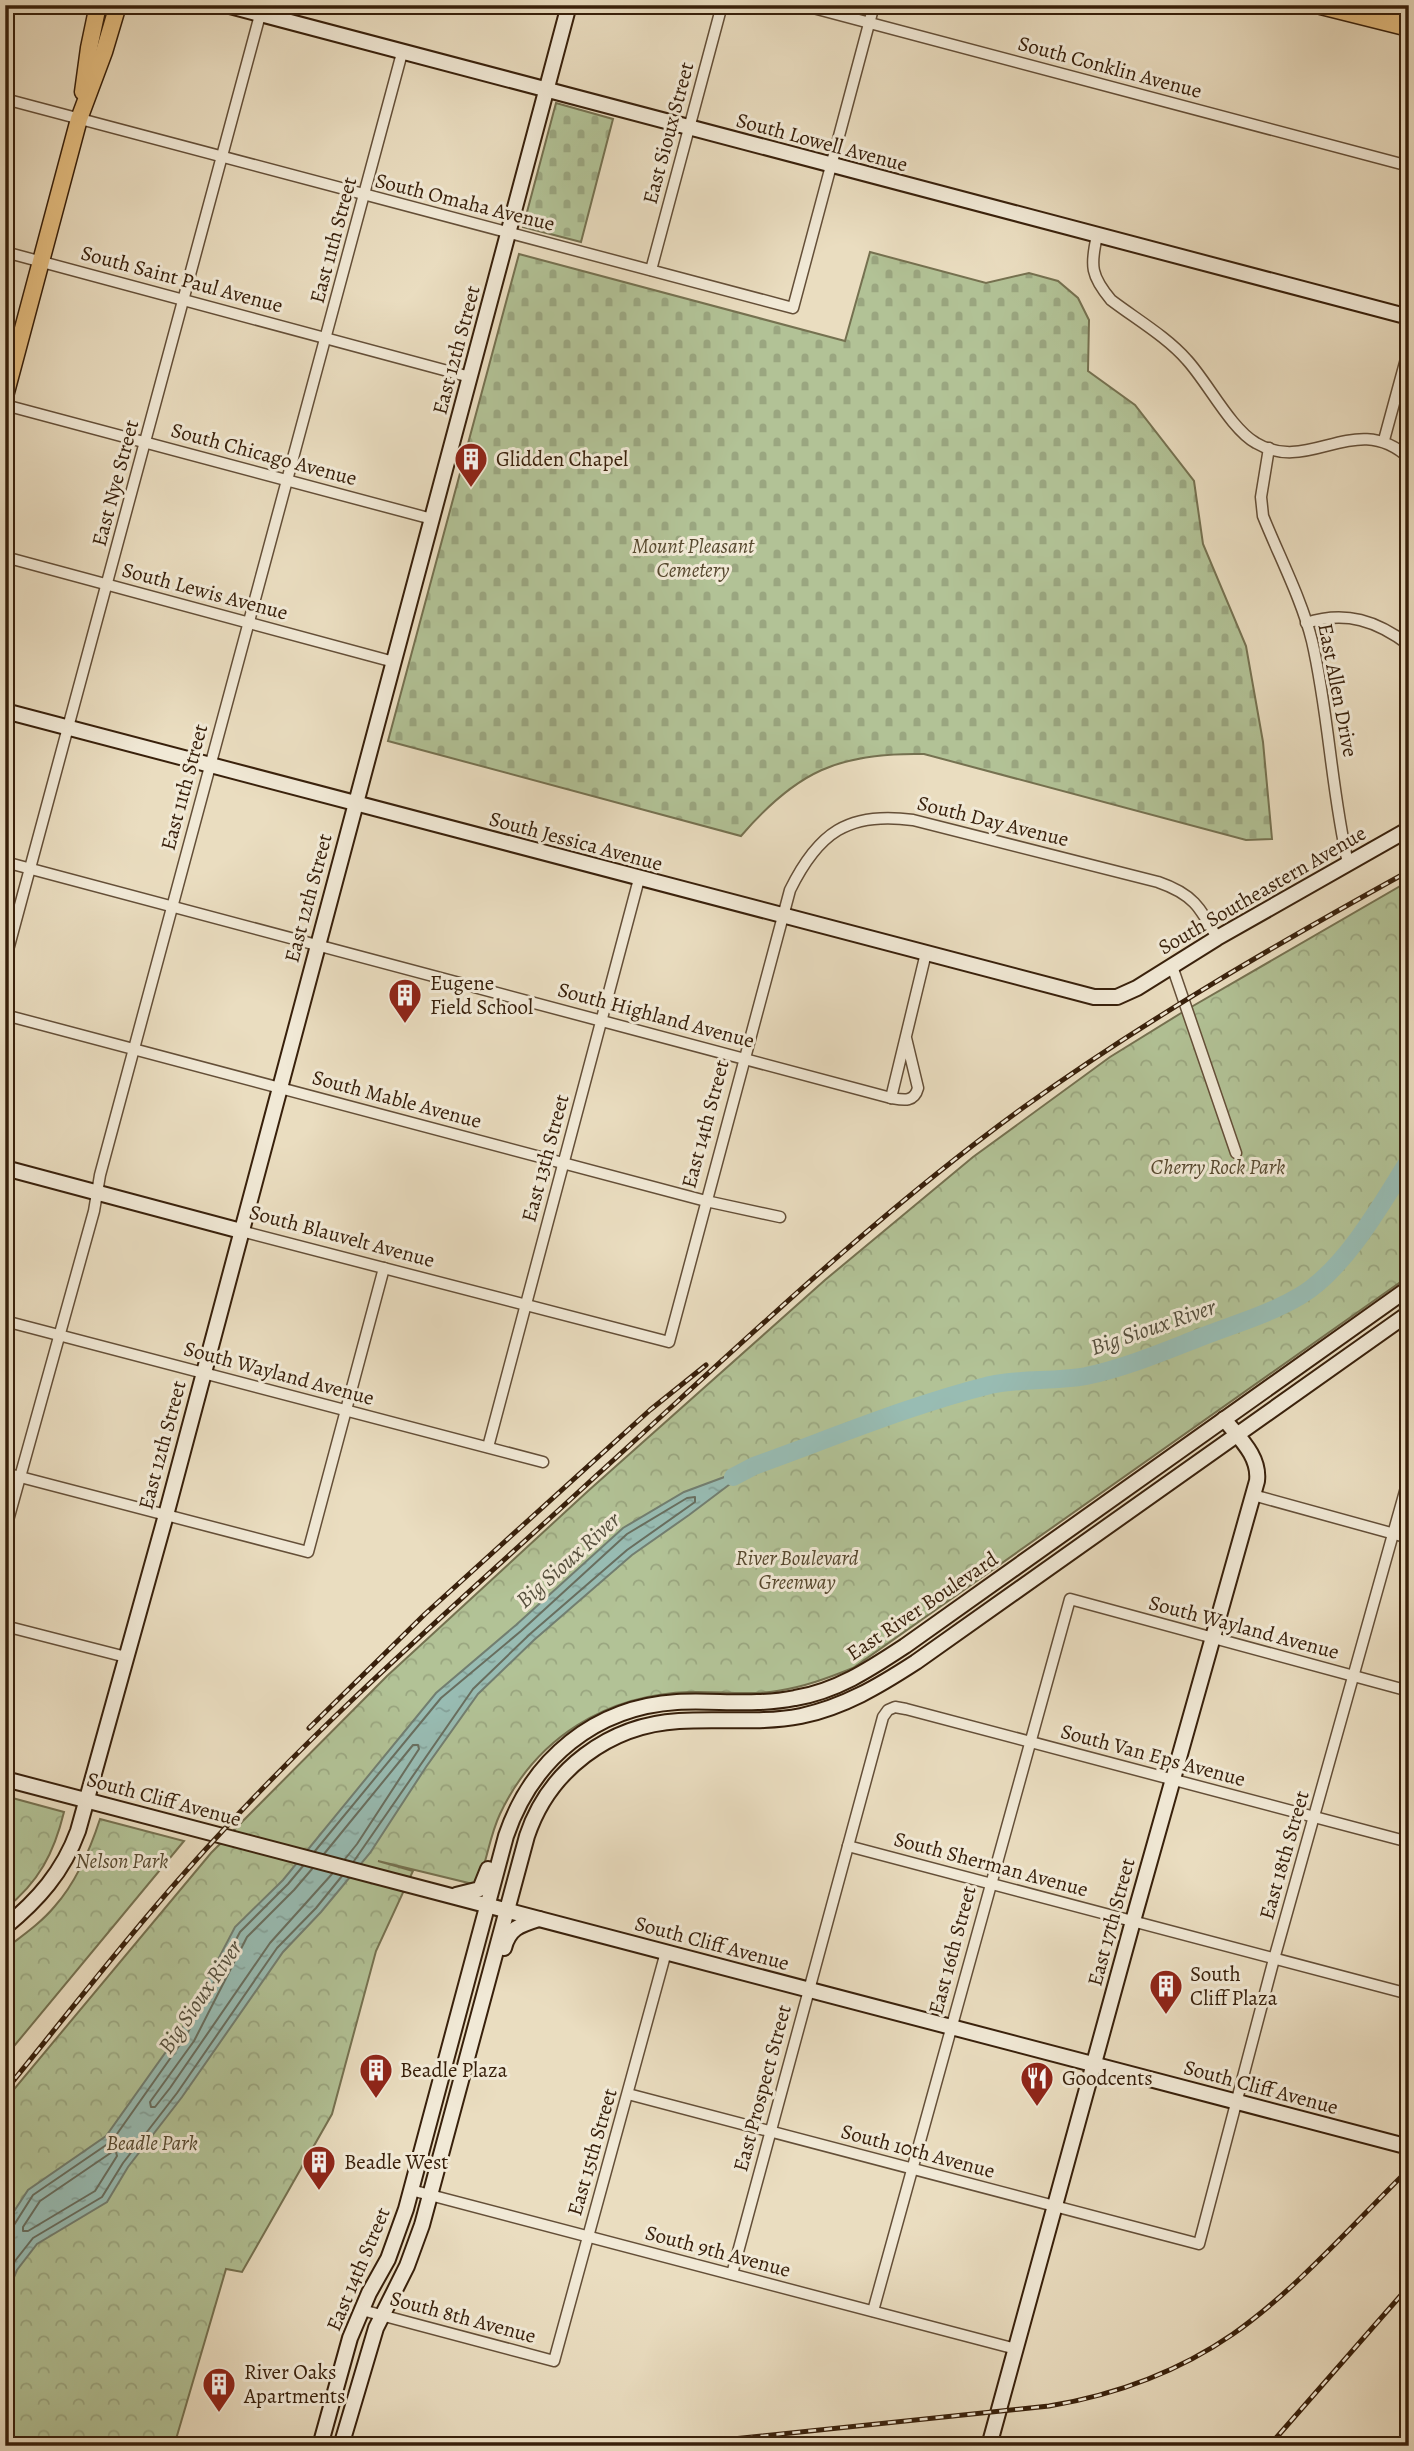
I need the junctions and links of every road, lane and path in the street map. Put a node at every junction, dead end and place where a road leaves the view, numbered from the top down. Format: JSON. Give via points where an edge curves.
{"nodes":[{"id":1,"x":98,"y":5,"type":"edge"},
{"id":2,"x":118,"y":5,"type":"edge"},
{"id":3,"x":226,"y":5,"type":"edge"},
{"id":4,"x":569,"y":5,"type":"edge"},
{"id":5,"x":722,"y":5,"type":"edge"},
{"id":6,"x":802,"y":5,"type":"edge"},
{"id":7,"x":874,"y":5,"type":"edge"},
{"id":8,"x":1321,"y":5,"type":"edge"},
{"id":9,"x":1391,"y":5,"type":"edge"},
{"id":10,"x":1409,"y":10,"type":"edge"},
{"id":11,"x":260,"y":15,"type":"junction"},
{"id":12,"x":869,"y":24,"type":"junction"},
{"id":13,"x":1409,"y":27,"type":"edge"},
{"id":14,"x":402,"y":52,"type":"junction"},
{"id":15,"x":546,"y":90,"type":"junction"},
{"id":16,"x":5,"y":100,"type":"edge"},
{"id":17,"x":79,"y":119,"type":"junction"},
{"id":18,"x":688,"y":128,"type":"junction"},
{"id":19,"x":222,"y":158,"type":"junction"},
{"id":20,"x":832,"y":166,"type":"junction"},
{"id":21,"x":1409,"y":166,"type":"edge"},
{"id":22,"x":364,"y":196,"type":"junction"},
{"id":23,"x":508,"y":233,"type":"junction"},
{"id":24,"x":1097,"y":236,"type":"junction"},
{"id":25,"x":5,"y":252,"type":"edge"},
{"id":26,"x":41,"y":262,"type":"junction"},
{"id":27,"x":651,"y":270,"type":"junction"},
{"id":28,"x":184,"y":299,"type":"junction"},
{"id":29,"x":1409,"y":317,"type":"edge"},
{"id":30,"x":327,"y":338,"type":"junction"},
{"id":31,"x":1409,"y":348,"type":"edge"},
{"id":32,"x":470,"y":377,"type":"junction"},
{"id":33,"x":5,"y":396,"type":"edge"},
{"id":34,"x":5,"y":405,"type":"edge"},
{"id":35,"x":1384,"y":440,"type":"junction"},
{"id":36,"x":146,"y":442,"type":"junction"},
{"id":37,"x":1269,"y":448,"type":"junction"},
{"id":38,"x":1409,"y":458,"type":"edge"},
{"id":39,"x":288,"y":480,"type":"junction"},
{"id":40,"x":432,"y":519,"type":"junction"},
{"id":41,"x":5,"y":557,"type":"edge"},
{"id":42,"x":108,"y":584,"type":"junction"},
{"id":43,"x":249,"y":623,"type":"junction"},
{"id":44,"x":1306,"y":623,"type":"junction"},
{"id":45,"x":1409,"y":645,"type":"edge"},
{"id":46,"x":394,"y":662,"type":"junction"},
{"id":47,"x":5,"y":711,"type":"edge"},
{"id":48,"x":69,"y":727,"type":"junction"},
{"id":49,"x":210,"y":765,"type":"junction"},
{"id":50,"x":355,"y":804,"type":"junction"},
{"id":51,"x":1409,"y":829,"type":"edge"},
{"id":52,"x":5,"y":862,"type":"edge"},
{"id":53,"x":1348,"y":863,"type":"junction"},
{"id":54,"x":30,"y":869,"type":"junction"},
{"id":55,"x":639,"y":879,"type":"junction"},
{"id":56,"x":172,"y":908,"type":"junction"},
{"id":57,"x":782,"y":916,"type":"junction"},
{"id":58,"x":1217,"y":938,"type":"junction"},
{"id":59,"x":317,"y":946,"type":"junction"},
{"id":60,"x":926,"y":953,"type":"junction"},
{"id":61,"x":5,"y":961,"type":"edge"},
{"id":62,"x":1172,"y":966,"type":"junction"},
{"id":63,"x":1137,"y":988,"type":"joint"},
{"id":64,"x":5,"y":1015,"type":"edge"},
{"id":65,"x":601,"y":1020,"type":"junction"},
{"id":66,"x":906,"y":1038,"type":"junction"},
{"id":67,"x":134,"y":1049,"type":"junction"},
{"id":68,"x":743,"y":1059,"type":"junction"},
{"id":69,"x":279,"y":1088,"type":"junction"},
{"id":70,"x":891,"y":1098,"type":"junction"},
{"id":71,"x":1236,"y":1153,"type":"dead end"},
{"id":72,"x":565,"y":1163,"type":"junction"},
{"id":73,"x":5,"y":1168,"type":"edge"},
{"id":74,"x":97,"y":1193,"type":"junction"},
{"id":75,"x":706,"y":1201,"type":"junction"},
{"id":76,"x":780,"y":1217,"type":"dead end"},
{"id":77,"x":241,"y":1231,"type":"junction"},
{"id":78,"x":384,"y":1268,"type":"junction"},
{"id":79,"x":1409,"y":1288,"type":"edge"},
{"id":80,"x":526,"y":1305,"type":"junction"},
{"id":81,"x":1409,"y":1313,"type":"edge"},
{"id":82,"x":5,"y":1321,"type":"edge"},
{"id":83,"x":60,"y":1336,"type":"junction"},
{"id":84,"x":669,"y":1342,"type":"joint"},
{"id":85,"x":203,"y":1373,"type":"junction"},
{"id":86,"x":346,"y":1410,"type":"junction"},
{"id":87,"x":1224,"y":1419,"type":"junction"},
{"id":88,"x":1238,"y":1436,"type":"junction"},
{"id":89,"x":488,"y":1447,"type":"junction"},
{"id":90,"x":542,"y":1462,"type":"dead end"},
{"id":91,"x":5,"y":1473,"type":"edge"},
{"id":92,"x":20,"y":1477,"type":"junction"},
{"id":93,"x":1409,"y":1477,"type":"edge"},
{"id":94,"x":1254,"y":1496,"type":"junction"},
{"id":95,"x":166,"y":1515,"type":"junction"},
{"id":96,"x":5,"y":1531,"type":"edge"},
{"id":97,"x":1393,"y":1534,"type":"junction"},
{"id":98,"x":1409,"y":1538,"type":"edge"},
{"id":99,"x":1070,"y":1599,"type":"joint"},
{"id":100,"x":5,"y":1626,"type":"edge"},
{"id":101,"x":1213,"y":1639,"type":"junction"},
{"id":102,"x":126,"y":1657,"type":"junction"},
{"id":103,"x":1353,"y":1677,"type":"junction"},
{"id":104,"x":1409,"y":1691,"type":"edge"},
{"id":105,"x":888,"y":1710,"type":"joint"},
{"id":106,"x":1031,"y":1742,"type":"junction"},
{"id":107,"x":538,"y":1774,"type":"junction"},
{"id":108,"x":5,"y":1779,"type":"edge"},
{"id":109,"x":1172,"y":1780,"type":"junction"},
{"id":110,"x":521,"y":1798,"type":"junction"},
{"id":111,"x":87,"y":1800,"type":"junction"},
{"id":112,"x":1315,"y":1817,"type":"junction"},
{"id":113,"x":1409,"y":1842,"type":"edge"},
{"id":114,"x":848,"y":1846,"type":"junction"},
{"id":115,"x":990,"y":1883,"type":"junction"},
{"id":116,"x":452,"y":1896,"type":"junction"},
{"id":117,"x":488,"y":1906,"type":"junction"},
{"id":118,"x":506,"y":1910,"type":"junction"},
{"id":119,"x":540,"y":1919,"type":"junction"},
{"id":120,"x":1133,"y":1921,"type":"junction"},
{"id":121,"x":5,"y":1927,"type":"edge"},
{"id":122,"x":666,"y":1952,"type":"junction"},
{"id":123,"x":1274,"y":1959,"type":"junction"},
{"id":124,"x":809,"y":1990,"type":"junction"},
{"id":125,"x":1409,"y":1994,"type":"edge"},
{"id":126,"x":951,"y":2028,"type":"junction"},
{"id":127,"x":473,"y":2034,"type":"junction"},
{"id":128,"x":1094,"y":2064,"type":"junction"},
{"id":129,"x":628,"y":2094,"type":"junction"},
{"id":130,"x":1236,"y":2102,"type":"junction"},
{"id":131,"x":769,"y":2132,"type":"junction"},
{"id":132,"x":1409,"y":2147,"type":"edge"},
{"id":133,"x":911,"y":2169,"type":"junction"},
{"id":134,"x":411,"y":2190,"type":"junction"},
{"id":135,"x":430,"y":2196,"type":"junction"},
{"id":136,"x":1055,"y":2206,"type":"junction"},
{"id":137,"x":588,"y":2236,"type":"junction"},
{"id":138,"x":1199,"y":2244,"type":"joint"},
{"id":139,"x":732,"y":2274,"type":"junction"},
{"id":140,"x":362,"y":2310,"type":"junction"},
{"id":141,"x":873,"y":2311,"type":"junction"},
{"id":142,"x":381,"y":2315,"type":"junction"},
{"id":143,"x":1016,"y":2349,"type":"junction"},
{"id":144,"x":554,"y":2361,"type":"joint"},
{"id":145,"x":334,"y":2395,"type":"junction"},
{"id":146,"x":320,"y":2446,"type":"edge"},
{"id":147,"x":328,"y":2446,"type":"edge"},
{"id":148,"x":341,"y":2446,"type":"edge"},
{"id":149,"x":989,"y":2446,"type":"edge"}],
"edges":[{"from":1,"to":17,"type":"main road"},
{"from":2,"to":17,"type":"main road"},
{"from":3,"to":11,"type":"street","name":"South Lowell Avenue"},
{"from":4,"to":15,"type":"street","name":"East 12th Street"},
{"from":5,"to":18,"type":"street","name":"East Sioux Street"},
{"from":6,"to":12,"type":"street","name":"South Conklin Avenue"},
{"from":7,"to":12,"type":"street"},
{"from":8,"to":13,"type":"highway"},
{"from":9,"to":10,"type":"highway"},
{"from":11,"to":14,"type":"street","name":"South Lowell Avenue"},
{"from":11,"to":19,"type":"street","name":"East Nye Street"},
{"from":12,"to":20,"type":"street"},
{"from":12,"to":21,"type":"street","name":"South Conklin Avenue"},
{"from":14,"to":15,"type":"street","name":"South Lowell Avenue"},
{"from":14,"to":22,"type":"street","name":"East 11th Street"},
{"from":15,"to":18,"type":"street","name":"South Lowell Avenue"},
{"from":15,"to":23,"type":"street","name":"East 12th Street"},
{"from":16,"to":17,"type":"street","name":"South Omaha Avenue"},
{"from":17,"to":19,"type":"street","name":"South Omaha Avenue"},
{"from":17,"to":26,"type":"main road"},
{"from":18,"to":20,"type":"street","name":"South Lowell Avenue"},
{"from":18,"to":27,"type":"street","name":"East Sioux Street"},
{"from":19,"to":22,"type":"street","name":"South Omaha Avenue"},
{"from":19,"to":28,"type":"street","name":"East Nye Street"},
{"from":20,"to":24,"type":"street","name":"South Lowell Avenue"},
{"from":20,"to":27,"type":"street","name":"South Omaha Avenue","via":[[793,308]]},
{"from":22,"to":23,"type":"street","name":"South Omaha Avenue"},
{"from":22,"to":30,"type":"street","name":"East 11th Street"},
{"from":23,"to":27,"type":"street","name":"South Omaha Avenue"},
{"from":23,"to":32,"type":"street","name":"East 12th Street"},
{"from":24,"to":29,"type":"street","name":"South Lowell Avenue"},
{"from":24,"to":37,"type":"street","via":[[1092,264],[1102,289],[1186,358],[1243,432]]},
{"from":25,"to":26,"type":"street","name":"South Saint Paul Avenue"},
{"from":26,"to":28,"type":"street","name":"South Saint Paul Avenue"},
{"from":26,"to":33,"type":"main road"},
{"from":28,"to":30,"type":"street","name":"South Saint Paul Avenue"},
{"from":28,"to":36,"type":"street","name":"East Nye Street"},
{"from":30,"to":32,"type":"street","name":"South Saint Paul Avenue"},
{"from":30,"to":39,"type":"street","name":"East 11th Street"},
{"from":31,"to":35,"type":"street"},
{"from":32,"to":40,"type":"street","name":"East 12th Street"},
{"from":34,"to":36,"type":"street","name":"South Chicago Avenue"},
{"from":35,"to":37,"type":"street","via":[[1362,437],[1285,452]]},
{"from":35,"to":38,"type":"street"},
{"from":36,"to":39,"type":"street","name":"South Chicago Avenue"},
{"from":36,"to":42,"type":"street","name":"East Nye Street"},
{"from":37,"to":44,"type":"street","name":"East Allen Drive","via":[[1261,497],[1263,516]]},
{"from":39,"to":40,"type":"street","name":"South Chicago Avenue"},
{"from":39,"to":43,"type":"street","name":"East 11th Street"},
{"from":40,"to":46,"type":"street","name":"East 12th Street"},
{"from":41,"to":42,"type":"street","name":"South Lewis Avenue"},
{"from":42,"to":43,"type":"street","name":"South Lewis Avenue"},
{"from":42,"to":48,"type":"street","name":"East Nye Street"},
{"from":43,"to":46,"type":"street","name":"South Lewis Avenue"},
{"from":43,"to":49,"type":"street","name":"East 11th Street"},
{"from":44,"to":45,"type":"street","via":[[1322,618],[1367,620]]},
{"from":44,"to":53,"type":"street","name":"East Allen Drive"},
{"from":46,"to":50,"type":"street","name":"East 12th Street"},
{"from":47,"to":48,"type":"street","name":"South Jessica Avenue"},
{"from":48,"to":49,"type":"street","name":"South Jessica Avenue"},
{"from":48,"to":54,"type":"street","name":"East Nye Street"},
{"from":49,"to":50,"type":"street","name":"South Jessica Avenue"},
{"from":49,"to":56,"type":"street","name":"East 11th Street"},
{"from":50,"to":55,"type":"street","name":"South Jessica Avenue"},
{"from":50,"to":59,"type":"street","name":"East 12th Street"},
{"from":51,"to":53,"type":"street","name":"South Southeastern Avenue"},
{"from":52,"to":54,"type":"street","name":"South Highland Avenue"},
{"from":53,"to":58,"type":"street","name":"South Southeastern Avenue"},
{"from":54,"to":56,"type":"street","name":"South Highland Avenue"},
{"from":54,"to":61,"type":"street","name":"East Nye Street"},
{"from":55,"to":57,"type":"street","name":"South Jessica Avenue"},
{"from":55,"to":65,"type":"street","name":"East 13th Street"},
{"from":56,"to":59,"type":"street","name":"South Highland Avenue"},
{"from":56,"to":67,"type":"street","name":"East 11th Street"},
{"from":57,"to":58,"type":"street","name":"South Day Avenue","via":[[803,864],[833,832],[875,818],[895,818],[1177,888],[1200,907]]},
{"from":57,"to":60,"type":"street","name":"South Jessica Avenue"},
{"from":57,"to":68,"type":"street","name":"East 14th Street"},
{"from":58,"to":62,"type":"street","name":"South Southeastern Avenue"},
{"from":59,"to":65,"type":"street","name":"South Highland Avenue"},
{"from":59,"to":69,"type":"street","name":"East 12th Street"},
{"from":60,"to":63,"type":"street","name":"South Jessica Avenue","via":[[1094,997],[1117,997]]},
{"from":60,"to":66,"type":"street"},
{"from":62,"to":63,"type":"street","name":"South Southeastern Avenue"},
{"from":62,"to":71,"type":"street"},
{"from":64,"to":67,"type":"street","name":"South Mable Avenue"},
{"from":65,"to":68,"type":"street","name":"South Highland Avenue"},
{"from":65,"to":72,"type":"street","name":"East 13th Street"},
{"from":66,"to":70,"type":"street"},
{"from":66,"to":70,"type":"street","via":[[918,1088],[910,1100]]},
{"from":67,"to":69,"type":"street","name":"South Mable Avenue"},
{"from":67,"to":74,"type":"street","name":"East 11th Street"},
{"from":68,"to":70,"type":"street","name":"South Highland Avenue"},
{"from":68,"to":75,"type":"street","name":"East 14th Street"},
{"from":69,"to":72,"type":"street","name":"South Mable Avenue"},
{"from":69,"to":77,"type":"street","name":"East 12th Street"},
{"from":72,"to":75,"type":"street","name":"South Mable Avenue"},
{"from":72,"to":80,"type":"street","name":"East 13th Street"},
{"from":73,"to":74,"type":"street","name":"South Blauvelt Avenue"},
{"from":74,"to":77,"type":"street","name":"South Blauvelt Avenue"},
{"from":74,"to":83,"type":"street","name":"East 11th Street"},
{"from":75,"to":76,"type":"street","name":"South Mable Avenue"},
{"from":75,"to":84,"type":"street","name":"East 14th Street"},
{"from":77,"to":78,"type":"street","name":"South Blauvelt Avenue"},
{"from":77,"to":85,"type":"street","name":"East 12th Street"},
{"from":78,"to":80,"type":"street","name":"South Blauvelt Avenue"},
{"from":78,"to":86,"type":"street"},
{"from":79,"to":87,"type":"street","name":"East River Boulevard"},
{"from":80,"to":84,"type":"street","name":"South Blauvelt Avenue"},
{"from":80,"to":89,"type":"street","name":"East 13th Street"},
{"from":81,"to":88,"type":"street","name":"East River Boulevard"},
{"from":82,"to":83,"type":"street","name":"South Wayland Avenue"},
{"from":83,"to":85,"type":"street","name":"South Wayland Avenue"},
{"from":83,"to":92,"type":"street","name":"East 11th Street"},
{"from":85,"to":86,"type":"street","name":"South Wayland Avenue"},
{"from":85,"to":95,"type":"street","name":"East 12th Street"},
{"from":86,"to":89,"type":"street","name":"South Wayland Avenue"},
{"from":86,"to":95,"type":"street","via":[[308,1552]]},
{"from":87,"to":88,"type":"street","name":"East 17th Street"},
{"from":87,"to":107,"type":"street","name":"East River Boulevard","via":[[857,1677],[820,1692],[777,1701],[674,1702],[636,1709],[584,1732]]},
{"from":88,"to":94,"type":"street","name":"East 17th Street","via":[[1257,1464]]},
{"from":88,"to":118,"type":"street","name":"East River Boulevard","via":[[865,1693],[825,1710],[779,1720],[659,1723],[624,1732],[594,1748],[560,1777],[539,1808]]},
{"from":89,"to":90,"type":"street","name":"South Wayland Avenue"},
{"from":91,"to":92,"type":"street"},
{"from":92,"to":95,"type":"street"},
{"from":92,"to":96,"type":"street","name":"East 11th Street"},
{"from":93,"to":97,"type":"street","name":"East 18th Street"},
{"from":94,"to":97,"type":"street"},
{"from":94,"to":101,"type":"street","name":"East 17th Street"},
{"from":95,"to":102,"type":"street","name":"East 12th Street"},
{"from":97,"to":98,"type":"street"},
{"from":97,"to":103,"type":"street","name":"East 18th Street"},
{"from":99,"to":101,"type":"street","name":"South Wayland Avenue"},
{"from":99,"to":106,"type":"street","name":"East 16th Street"},
{"from":100,"to":102,"type":"street"},
{"from":101,"to":103,"type":"street","name":"South Wayland Avenue"},
{"from":101,"to":109,"type":"street","name":"East 17th Street"},
{"from":102,"to":111,"type":"street","name":"East 12th Street"},
{"from":103,"to":104,"type":"street","name":"South Wayland Avenue"},
{"from":103,"to":112,"type":"street","name":"East 18th Street"},
{"from":105,"to":106,"type":"street","name":"South Van Eps Avenue","via":[[906,1709]]},
{"from":105,"to":114,"type":"street","name":"East Prospect Street"},
{"from":106,"to":109,"type":"street","name":"South Van Eps Avenue"},
{"from":106,"to":115,"type":"street","name":"East 16th Street"},
{"from":107,"to":110,"type":"street","name":"East River Boulevard"},
{"from":107,"to":118,"type":"street","via":[[536,1788],[520,1816],[500,1886],[500,1901]]},
{"from":108,"to":111,"type":"street","name":"South Cliff Avenue"},
{"from":109,"to":112,"type":"street","name":"South Van Eps Avenue"},
{"from":109,"to":120,"type":"street","name":"East 17th Street"},
{"from":110,"to":116,"type":"street","via":[[505,1812],[482,1887]]},
{"from":110,"to":117,"type":"street","name":"East River Boulevard"},
{"from":111,"to":116,"type":"street","name":"South Cliff Avenue"},
{"from":111,"to":121,"type":"street","name":"East 12th Street","via":[[64,1863],[32,1905]]},
{"from":112,"to":113,"type":"street","name":"South Van Eps Avenue"},
{"from":112,"to":123,"type":"street","name":"East 18th Street"},
{"from":114,"to":115,"type":"street","name":"South Sherman Avenue"},
{"from":114,"to":124,"type":"street","name":"East Prospect Street"},
{"from":115,"to":120,"type":"street","name":"South Sherman Avenue"},
{"from":115,"to":126,"type":"street","name":"East 16th Street"},
{"from":116,"to":117,"type":"street","name":"South Cliff Avenue"},
{"from":117,"to":118,"type":"street","name":"South Cliff Avenue"},
{"from":117,"to":127,"type":"street","via":[[492,1932],[471,2010]]},
{"from":117,"to":134,"type":"street","name":"East 14th Street"},
{"from":118,"to":119,"type":"street","name":"South Cliff Avenue"},
{"from":118,"to":127,"type":"street","name":"East 14th Street"},
{"from":119,"to":122,"type":"street","name":"South Cliff Avenue"},
{"from":119,"to":127,"type":"street","via":[[509,1933],[485,2016]]},
{"from":120,"to":123,"type":"street","name":"South Sherman Avenue"},
{"from":120,"to":128,"type":"street","name":"East 17th Street"},
{"from":122,"to":124,"type":"street","name":"South Cliff Avenue"},
{"from":122,"to":129,"type":"street","name":"East 15th Street"},
{"from":123,"to":125,"type":"street","name":"South Sherman Avenue"},
{"from":123,"to":130,"type":"street","name":"East 18th Street"},
{"from":124,"to":126,"type":"street","name":"South Cliff Avenue"},
{"from":124,"to":131,"type":"street","name":"East Prospect Street"},
{"from":126,"to":128,"type":"street","name":"South Cliff Avenue"},
{"from":126,"to":133,"type":"street","name":"East 16th Street"},
{"from":127,"to":135,"type":"street","name":"East 14th Street"},
{"from":128,"to":130,"type":"street","name":"South Cliff Avenue"},
{"from":128,"to":136,"type":"street","name":"East 17th Street"},
{"from":129,"to":131,"type":"street","name":"South 10th Avenue"},
{"from":129,"to":137,"type":"street","name":"East 15th Street"},
{"from":130,"to":132,"type":"street","name":"South Cliff Avenue"},
{"from":130,"to":138,"type":"street","name":"East 18th Street"},
{"from":131,"to":133,"type":"street","name":"South 10th Avenue"},
{"from":131,"to":139,"type":"street","name":"East Prospect Street"},
{"from":133,"to":136,"type":"street","name":"South 10th Avenue"},
{"from":133,"to":141,"type":"street","name":"East 16th Street"},
{"from":134,"to":135,"type":"street","name":"South 9th Avenue"},
{"from":134,"to":140,"type":"street","name":"East 14th Street","via":[[388,2259]]},
{"from":135,"to":137,"type":"street","name":"South 9th Avenue"},
{"from":135,"to":142,"type":"street","name":"East 14th Street","via":[[415,2247]]},
{"from":136,"to":138,"type":"street","name":"South 10th Avenue"},
{"from":136,"to":143,"type":"street","name":"East 17th Street"},
{"from":137,"to":139,"type":"street","name":"South 9th Avenue"},
{"from":137,"to":144,"type":"street","name":"East 15th Street"},
{"from":139,"to":141,"type":"street","name":"South 9th Avenue"},
{"from":140,"to":142,"type":"street","name":"South 8th Avenue"},
{"from":140,"to":145,"type":"street","name":"East 14th Street"},
{"from":141,"to":143,"type":"street","name":"South 9th Avenue"},
{"from":142,"to":144,"type":"street","name":"South 8th Avenue"},
{"from":142,"to":148,"type":"street","name":"East 14th Street"},
{"from":143,"to":149,"type":"street","name":"East 17th Street"},
{"from":145,"to":146,"type":"street","name":"East 14th Street"},
{"from":145,"to":147,"type":"street"}]}
